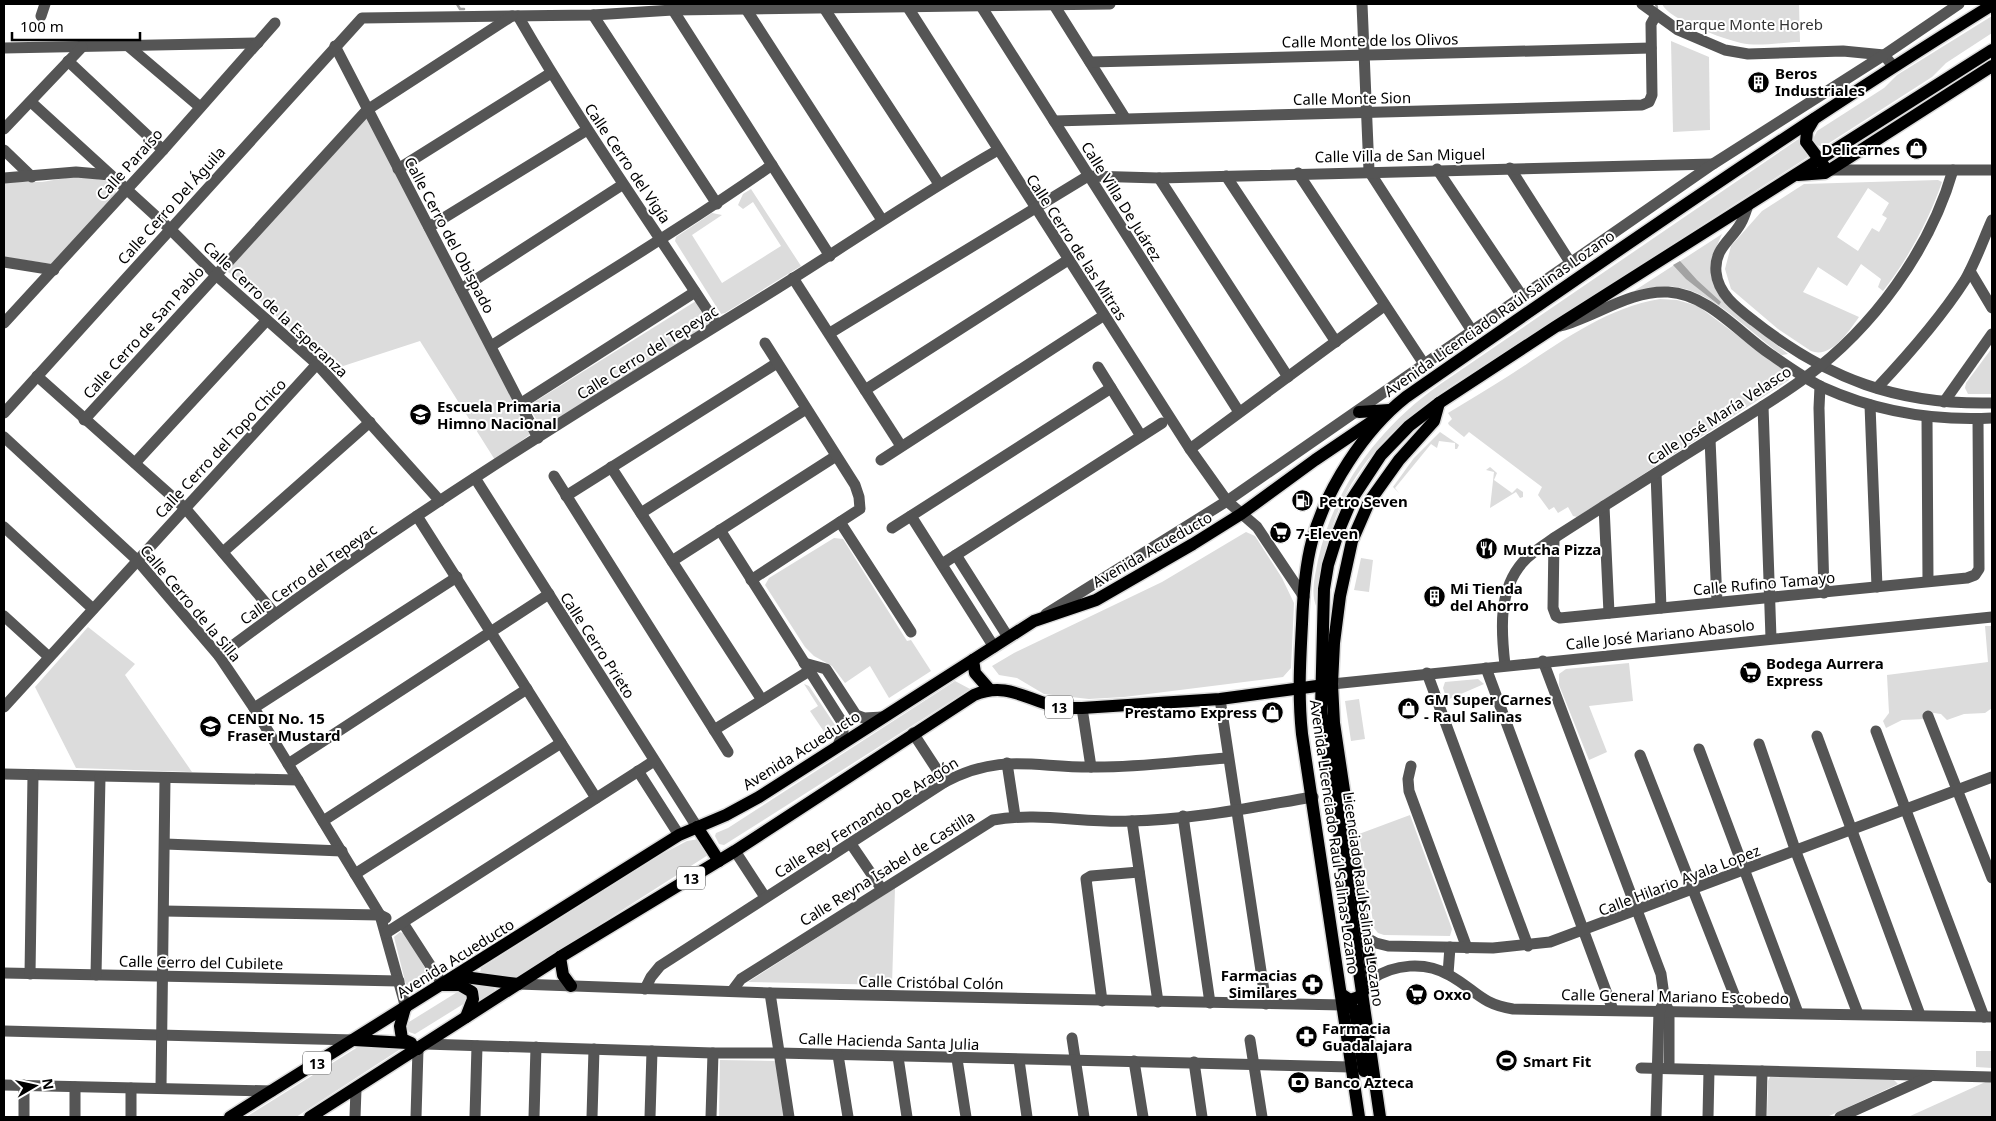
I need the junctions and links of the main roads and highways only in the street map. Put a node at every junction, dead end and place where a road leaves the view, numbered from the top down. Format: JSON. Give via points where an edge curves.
{"nodes":[{"id":1,"x":1992,"y":5,"type":"edge"},
{"id":2,"x":1992,"y":50,"type":"edge"},
{"id":3,"x":1992,"y":66,"type":"edge"},
{"id":4,"x":1814,"y":119,"type":"junction"},
{"id":5,"x":1819,"y":161,"type":"junction"},
{"id":6,"x":1830,"y":170,"type":"junction"},
{"id":7,"x":1796,"y":175,"type":"junction"},
{"id":8,"x":1439,"y":403,"type":"junction"},
{"id":9,"x":1389,"y":410,"type":"junction"},
{"id":10,"x":1359,"y":412,"type":"road end"},
{"id":11,"x":1304,"y":597,"type":"junction"},
{"id":12,"x":1321,"y":655,"type":"junction"},
{"id":13,"x":973,"y":660,"type":"junction"},
{"id":14,"x":957,"y":670,"type":"junction"},
{"id":15,"x":1326,"y":684,"type":"junction"},
{"id":16,"x":1298,"y":688,"type":"junction"},
{"id":17,"x":989,"y":689,"type":"junction"},
{"id":18,"x":974,"y":695,"type":"junction"},
{"id":19,"x":697,"y":827,"type":"junction"},
{"id":20,"x":719,"y":861,"type":"junction"},
{"id":21,"x":560,"y":957,"type":"junction"},
{"id":22,"x":457,"y":976,"type":"junction"},
{"id":23,"x":518,"y":984,"type":"junction"},
{"id":24,"x":442,"y":985,"type":"junction"},
{"id":25,"x":571,"y":986,"type":"road end"},
{"id":26,"x":1362,"y":995,"type":"junction"},
{"id":27,"x":1342,"y":1000,"type":"junction"},
{"id":28,"x":405,"y":1008,"type":"junction"},
{"id":29,"x":466,"y":1017,"type":"junction"},
{"id":30,"x":354,"y":1040,"type":"junction"},
{"id":31,"x":416,"y":1045,"type":"junction"},
{"id":32,"x":1375,"y":1087,"type":"junction"},
{"id":33,"x":230,"y":1117,"type":"edge"},
{"id":34,"x":310,"y":1117,"type":"edge"},
{"id":35,"x":1359,"y":1117,"type":"edge"},
{"id":36,"x":1380,"y":1117,"type":"edge"}],
"edges":[{"from":1,"to":4,"type":"main road","name":"Avenida Licenciado Raúl Salinas Lozano"},
{"from":2,"to":5,"type":"main road"},
{"from":3,"to":6,"type":"main road"},
{"from":4,"to":5,"type":"main road","via":[[1807,131],[1806,142]]},
{"from":4,"to":9,"type":"main road","name":"Avenida Licenciado Raúl Salinas Lozano","via":[[1671,212]]},
{"from":5,"to":6,"type":"main road"},
{"from":5,"to":7,"type":"main road"},
{"from":6,"to":7,"type":"main road"},
{"from":7,"to":8,"type":"main road"},
{"from":8,"to":12,"type":"main road","via":[[1409,426],[1381,455],[1365,478],[1339,530],[1324,589]]},
{"from":8,"to":15,"type":"main road","via":[[1434,421],[1399,460],[1369,502],[1352,542]]},
{"from":9,"to":10,"type":"main road"},
{"from":9,"to":11,"type":"main road","name":"Avenida Licenciado Raúl Salinas Lozano","via":[[1351,460],[1328,499],[1310,548]]},
{"from":9,"to":13,"type":"main road","name":"Avenida Acueducto","number":"13","via":[[1241,514],[1096,600],[1034,621]]},
{"from":11,"to":12,"type":"main road","via":[[1316,617],[1316,643]]},
{"from":11,"to":16,"type":"main road","name":"Avenida Licenciado Raúl Salinas Lozano"},
{"from":12,"to":15,"type":"main road"},
{"from":13,"to":14,"type":"main road","name":"Avenida Acueducto","number":"13"},
{"from":13,"to":17,"type":"main road","via":[[976,674]]},
{"from":14,"to":18,"type":"main road","via":[[971,679]]},
{"from":14,"to":19,"type":"main road","name":"Avenida Acueducto","number":"13","via":[[757,798]]},
{"from":15,"to":16,"type":"main road"},
{"from":15,"to":26,"type":"main road","name":"Licenciado Raúl Salinas Lozano","via":[[1323,733]]},
{"from":15,"to":26,"type":"main road","via":[[1372,979]]},
{"from":16,"to":17,"type":"main road","number":"13","via":[[1220,699],[1082,708],[1059,707],[1004,689]]},
{"from":16,"to":27,"type":"main road","name":"Avenida Licenciado Raúl Salinas Lozano"},
{"from":17,"to":18,"type":"main road","number":"13"},
{"from":18,"to":20,"type":"main road","number":"13"},
{"from":19,"to":20,"type":"main road"},
{"from":19,"to":22,"type":"main road","name":"Avenida Acueducto","number":"13","via":[[679,835]]},
{"from":20,"to":21,"type":"main road","number":"13"},
{"from":21,"to":23,"type":"main road","number":"13"},
{"from":21,"to":25,"type":"main road","via":[[563,975]]},
{"from":22,"to":23,"type":"main road"},
{"from":22,"to":24,"type":"main road","name":"Avenida Acueducto","number":"13"},
{"from":23,"to":29,"type":"main road","number":"13"},
{"from":24,"to":28,"type":"main road","name":"Avenida Acueducto","number":"13"},
{"from":24,"to":29,"type":"main road","via":[[460,985],[472,992],[473,999]]},
{"from":26,"to":27,"type":"main road"},
{"from":26,"to":32,"type":"main road","name":"Licenciado Raúl Salinas Lozano"},
{"from":27,"to":32,"type":"main road","via":[[1355,1012],[1365,1075]]},
{"from":27,"to":35,"type":"main road","name":"Avenida Licenciado Raúl Salinas Lozano"},
{"from":28,"to":30,"type":"main road","name":"Avenida Acueducto","number":"13"},
{"from":28,"to":31,"type":"main road","via":[[400,1034]]},
{"from":29,"to":31,"type":"main road","number":"13"},
{"from":30,"to":31,"type":"main road"},
{"from":30,"to":33,"type":"main road","name":"Avenida Acueducto","number":"13"},
{"from":31,"to":34,"type":"main road","number":"13","via":[[356,1089]]},
{"from":32,"to":36,"type":"main road","name":"Licenciado Raúl Salinas Lozano"}]}
